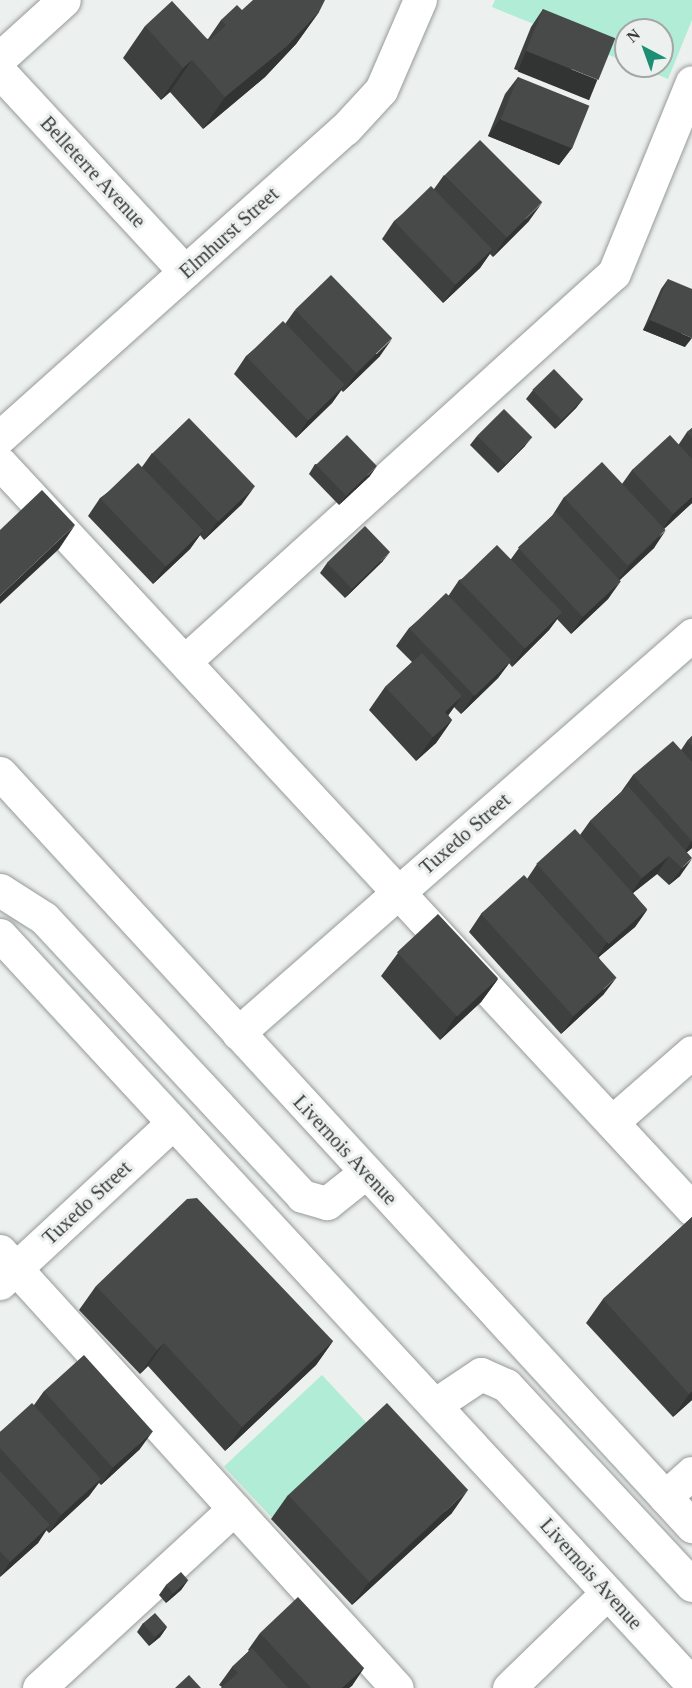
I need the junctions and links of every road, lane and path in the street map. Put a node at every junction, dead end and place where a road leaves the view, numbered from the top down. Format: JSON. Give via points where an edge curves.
{"nodes":[{"id":1,"x":63,"y":0,"type":"edge"},
{"id":2,"x":420,"y":0,"type":"edge"},
{"id":3,"x":0,"y":58,"type":"edge"},
{"id":4,"x":0,"y":72,"type":"edge"},
{"id":5,"x":692,"y":81,"type":"edge"},
{"id":6,"x":185,"y":272,"type":"junction"},
{"id":7,"x":0,"y":437,"type":"edge"},
{"id":8,"x":0,"y":463,"type":"edge"},
{"id":9,"x":692,"y":635,"type":"edge"},
{"id":10,"x":185,"y":661,"type":"junction"},
{"id":11,"x":0,"y":773,"type":"edge"},
{"id":12,"x":0,"y":890,"type":"edge"},
{"id":13,"x":400,"y":891,"type":"junction"},
{"id":14,"x":0,"y":935,"type":"edge"},
{"id":15,"x":238,"y":1033,"type":"junction"},
{"id":16,"x":692,"y":1052,"type":"edge"},
{"id":17,"x":612,"y":1122,"type":"junction"},
{"id":18,"x":173,"y":1124,"type":"junction"},
{"id":19,"x":366,"y":1172,"type":"junction"},
{"id":20,"x":692,"y":1209,"type":"edge"},
{"id":21,"x":5,"y":1268,"type":"edge"},
{"id":22,"x":436,"y":1404,"type":"junction"},
{"id":23,"x":692,"y":1473,"type":"edge"},
{"id":24,"x":665,"y":1497,"type":"junction"},
{"id":25,"x":234,"y":1509,"type":"junction"},
{"id":26,"x":692,"y":1526,"type":"edge"},
{"id":27,"x":692,"y":1585,"type":"edge"},
{"id":28,"x":608,"y":1593,"type":"junction"},
{"id":29,"x":692,"y":1684,"type":"edge"},
{"id":30,"x":39,"y":1688,"type":"edge"},
{"id":31,"x":397,"y":1688,"type":"edge"},
{"id":32,"x":509,"y":1688,"type":"edge"}],
"edges":[{"from":1,"to":3,"type":"main road"},
{"from":2,"to":6,"type":"main road","name":"Elmhurst Street","via":[[381,90],[345,129]]},
{"from":4,"to":6,"type":"main road","name":"Belleterre Avenue"},
{"from":5,"to":10,"type":"main road","via":[[614,273]]},
{"from":6,"to":7,"type":"main road","name":"Elmhurst Street"},
{"from":8,"to":10,"type":"main road"},
{"from":9,"to":13,"type":"main road","name":"Tuxedo Street"},
{"from":10,"to":13,"type":"main road"},
{"from":11,"to":15,"type":"main road","name":"Livernois Avenue"},
{"from":12,"to":19,"type":"main road","via":[[44,918],[302,1196],[327,1203]]},
{"from":13,"to":15,"type":"main road","name":"Tuxedo Street"},
{"from":13,"to":17,"type":"main road"},
{"from":14,"to":18,"type":"main road","name":"Livernois Avenue"},
{"from":15,"to":19,"type":"main road","name":"Livernois Avenue"},
{"from":16,"to":17,"type":"main road"},
{"from":17,"to":20,"type":"main road"},
{"from":18,"to":21,"type":"main road","name":"Tuxedo Street"},
{"from":18,"to":22,"type":"main road","name":"Livernois Avenue"},
{"from":19,"to":24,"type":"main road","name":"Livernois Avenue"},
{"from":21,"to":25,"type":"main road"},
{"from":22,"to":27,"type":"main road","via":[[481,1374],[506,1385]]},
{"from":22,"to":28,"type":"main road","name":"Livernois Avenue"},
{"from":23,"to":24,"type":"main road"},
{"from":24,"to":26,"type":"main road","name":"Livernois Avenue"},
{"from":25,"to":30,"type":"main road"},
{"from":25,"to":31,"type":"main road"},
{"from":28,"to":29,"type":"main road","name":"Livernois Avenue"},
{"from":28,"to":32,"type":"main road"}]}
